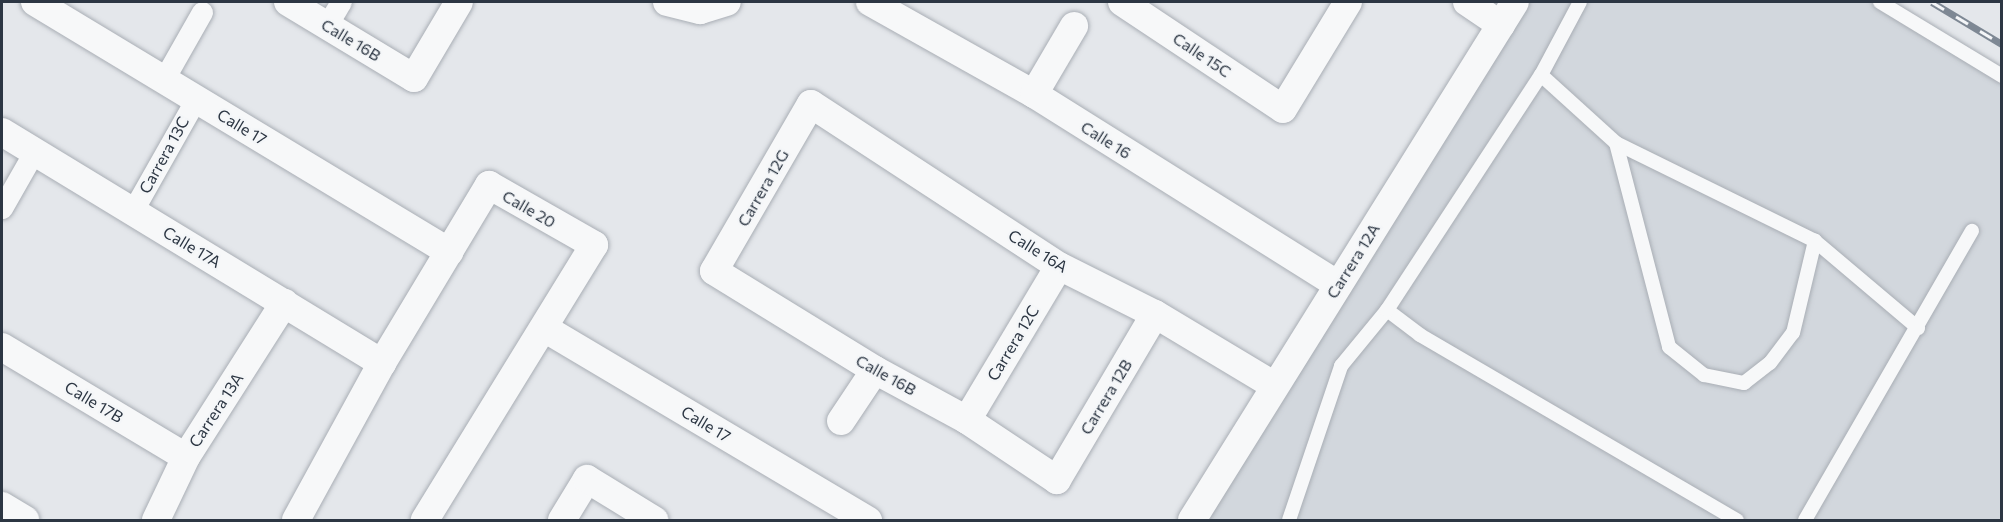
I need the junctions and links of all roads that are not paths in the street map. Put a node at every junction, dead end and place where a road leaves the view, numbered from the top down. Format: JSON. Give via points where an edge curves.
{"nodes":[{"id":1,"x":35,"y":2,"type":"edge"},
{"id":2,"x":288,"y":2,"type":"edge"},
{"id":3,"x":459,"y":2,"type":"edge"},
{"id":4,"x":667,"y":2,"type":"edge"},
{"id":5,"x":727,"y":2,"type":"edge"},
{"id":6,"x":870,"y":2,"type":"edge"},
{"id":7,"x":1122,"y":2,"type":"edge"},
{"id":8,"x":1348,"y":2,"type":"edge"},
{"id":9,"x":1467,"y":2,"type":"edge"},
{"id":10,"x":1580,"y":2,"type":"edge"},
{"id":11,"x":1880,"y":2,"type":"edge"},
{"id":12,"x":202,"y":12,"type":"dead end"},
{"id":13,"x":334,"y":13,"type":"edge"},
{"id":14,"x":1508,"y":13,"type":"edge"},
{"id":15,"x":1074,"y":26,"type":"dead end"},
{"id":16,"x":1541,"y":75,"type":"junction"},
{"id":17,"x":2001,"y":76,"type":"edge"},
{"id":18,"x":164,"y":79,"type":"junction"},
{"id":19,"x":1034,"y":94,"type":"junction"},
{"id":20,"x":196,"y":99,"type":"junction"},
{"id":21,"x":811,"y":104,"type":"joint"},
{"id":22,"x":2,"y":132,"type":"edge"},
{"id":23,"x":1616,"y":143,"type":"junction"},
{"id":24,"x":34,"y":152,"type":"junction"},
{"id":25,"x":2,"y":208,"type":"edge"},
{"id":26,"x":132,"y":212,"type":"junction"},
{"id":27,"x":1972,"y":231,"type":"dead end"},
{"id":28,"x":1815,"y":241,"type":"junction"},
{"id":29,"x":449,"y":252,"type":"junction"},
{"id":30,"x":1059,"y":266,"type":"junction"},
{"id":31,"x":714,"y":271,"type":"joint"},
{"id":32,"x":1338,"y":285,"type":"junction"},
{"id":33,"x":285,"y":303,"type":"junction"},
{"id":34,"x":1387,"y":310,"type":"junction"},
{"id":35,"x":1155,"y":314,"type":"junction"},
{"id":36,"x":544,"y":327,"type":"junction"},
{"id":37,"x":1918,"y":328,"type":"junction"},
{"id":38,"x":2,"y":346,"type":"edge"},
{"id":39,"x":382,"y":363,"type":"junction"},
{"id":40,"x":875,"y":370,"type":"junction"},
{"id":41,"x":1273,"y":386,"type":"junction"},
{"id":42,"x":967,"y":420,"type":"junction"},
{"id":43,"x":841,"y":422,"type":"dead end"},
{"id":44,"x":186,"y":457,"type":"junction"},
{"id":45,"x":1057,"y":480,"type":"joint"},
{"id":46,"x":2,"y":506,"type":"edge"},
{"id":47,"x":25,"y":520,"type":"edge"},
{"id":48,"x":156,"y":520,"type":"edge"},
{"id":49,"x":297,"y":520,"type":"edge"},
{"id":50,"x":425,"y":520,"type":"edge"},
{"id":51,"x":562,"y":520,"type":"edge"},
{"id":52,"x":654,"y":520,"type":"edge"},
{"id":53,"x":868,"y":520,"type":"edge"},
{"id":54,"x":1192,"y":520,"type":"edge"},
{"id":55,"x":1289,"y":520,"type":"edge"},
{"id":56,"x":1737,"y":520,"type":"edge"},
{"id":57,"x":1805,"y":520,"type":"edge"}],
"edges":[{"from":1,"to":18,"type":"street","name":"Calle 17"},
{"from":2,"to":13,"type":"street","name":"Calle 16B"},
{"from":3,"to":13,"type":"street","name":"Calle 16B","via":[[414,78]]},
{"from":4,"to":5,"type":"street","via":[[700,10]]},
{"from":6,"to":19,"type":"street","name":"Calle 16"},
{"from":7,"to":8,"type":"street","name":"Calle 15C","via":[[1283,109]]},
{"from":9,"to":14,"type":"street"},
{"from":10,"to":16,"type":"lane"},
{"from":11,"to":17,"type":"lane"},
{"from":12,"to":18,"type":"street"},
{"from":14,"to":32,"type":"street","name":"Carrera 12A"},
{"from":15,"to":19,"type":"street"},
{"from":16,"to":23,"type":"lane"},
{"from":16,"to":34,"type":"lane"},
{"from":18,"to":20,"type":"street","name":"Calle 17"},
{"from":19,"to":32,"type":"street","name":"Calle 16"},
{"from":20,"to":26,"type":"street","name":"Carrera 13C"},
{"from":20,"to":29,"type":"street","name":"Calle 17"},
{"from":21,"to":30,"type":"street","name":"Calle 16A"},
{"from":21,"to":31,"type":"street","name":"Carrera 12G"},
{"from":22,"to":24,"type":"street","name":"Calle 17A"},
{"from":23,"to":28,"type":"lane"},
{"from":23,"to":28,"type":"lane","via":[[1669,346],[1704,375],[1744,383],[1770,363],[1793,333]]},
{"from":24,"to":25,"type":"street"},
{"from":24,"to":26,"type":"street","name":"Calle 17A"},
{"from":26,"to":33,"type":"street","name":"Calle 17A"},
{"from":27,"to":37,"type":"lane"},
{"from":28,"to":37,"type":"lane"},
{"from":29,"to":36,"type":"street","name":"Calle 20","via":[[489,185],[594,245]]},
{"from":29,"to":39,"type":"street","name":"Calle 20"},
{"from":30,"to":35,"type":"street","name":"Calle 16A"},
{"from":30,"to":42,"type":"street","name":"Carrera 12C"},
{"from":31,"to":40,"type":"street","name":"Calle 16B"},
{"from":32,"to":41,"type":"street","name":"Carrera 12A"},
{"from":33,"to":39,"type":"street","name":"Calle 17A"},
{"from":33,"to":44,"type":"street","name":"Carrera 13A"},
{"from":34,"to":55,"type":"lane","via":[[1341,366]]},
{"from":34,"to":56,"type":"lane","via":[[1420,335]]},
{"from":35,"to":41,"type":"street","name":"Calle 16A"},
{"from":35,"to":45,"type":"street","name":"Carrera 12B"},
{"from":36,"to":50,"type":"street","name":"Calle 20"},
{"from":36,"to":53,"type":"street","name":"Calle 17"},
{"from":37,"to":57,"type":"lane"},
{"from":38,"to":44,"type":"street","name":"Calle 17B"},
{"from":39,"to":49,"type":"street","name":"Calle 20"},
{"from":40,"to":42,"type":"street","name":"Calle 16B"},
{"from":40,"to":43,"type":"street"},
{"from":41,"to":54,"type":"street","name":"Carrera 12A"},
{"from":42,"to":45,"type":"street","name":"Calle 16B"},
{"from":44,"to":48,"type":"street","name":"Carrera 13A"},
{"from":46,"to":47,"type":"street"},
{"from":51,"to":52,"type":"street","via":[[587,479]]}]}
